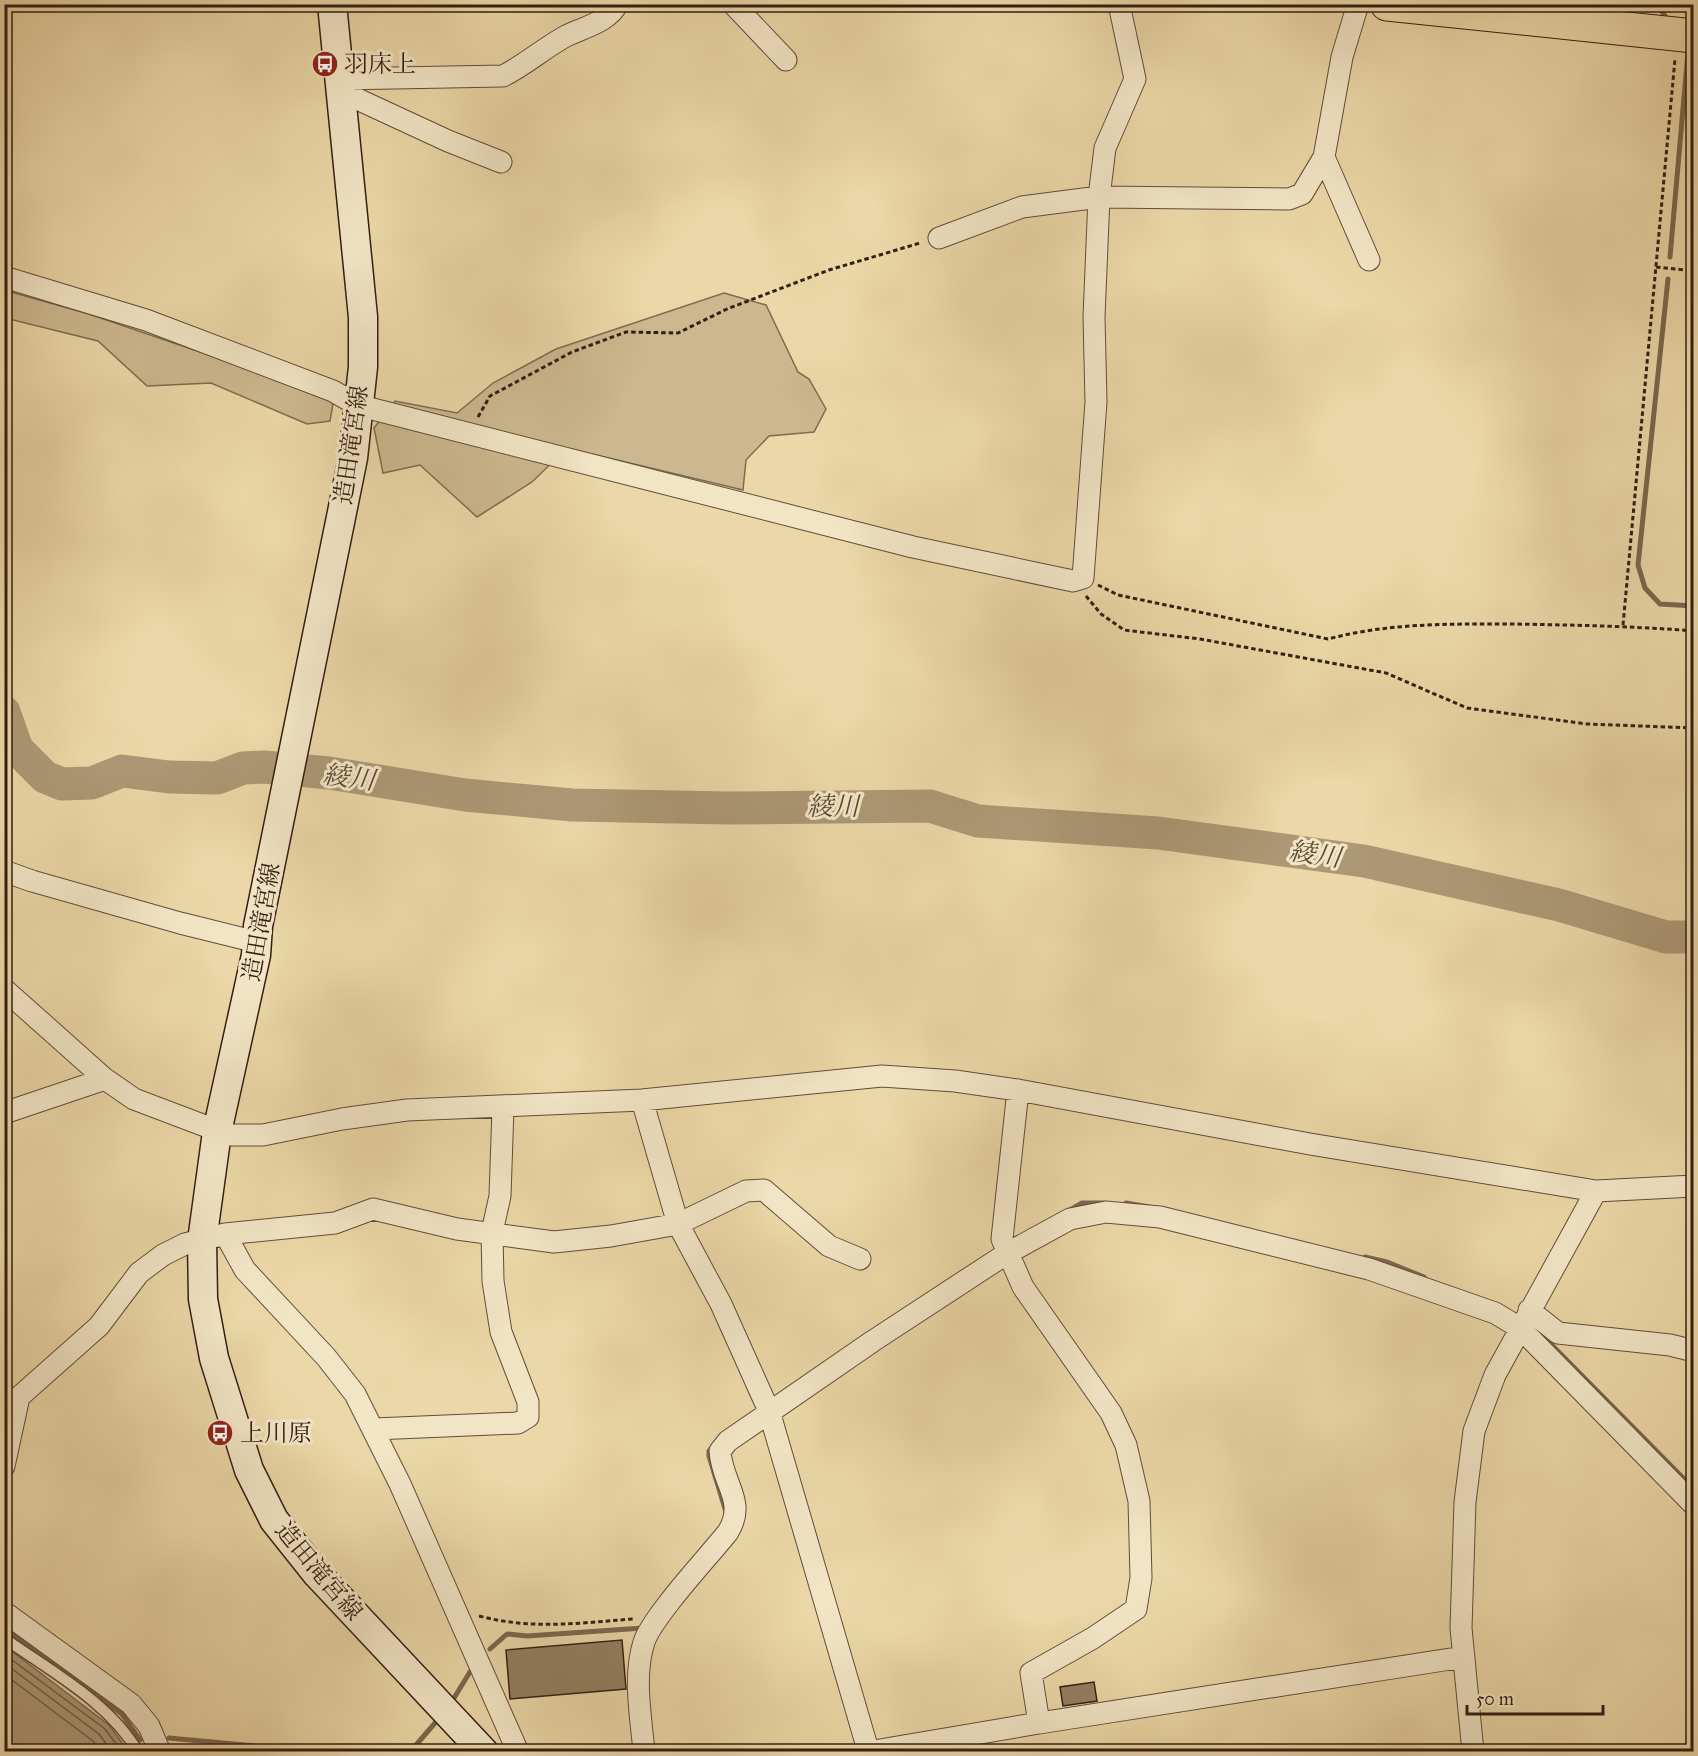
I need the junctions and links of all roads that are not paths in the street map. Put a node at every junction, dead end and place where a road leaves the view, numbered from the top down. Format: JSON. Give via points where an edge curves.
{"nodes":[{"id":1,"x":332,"y":4,"type":"edge"},
{"id":2,"x":617,"y":4,"type":"edge"},
{"id":3,"x":733,"y":4,"type":"edge"},
{"id":4,"x":1119,"y":4,"type":"edge"},
{"id":5,"x":1358,"y":4,"type":"edge"},
{"id":6,"x":1387,"y":4,"type":"edge"},
{"id":7,"x":1685,"y":35,"type":"edge"},
{"id":8,"x":786,"y":60,"type":"dead end"},
{"id":9,"x":339,"y":85,"type":"junction"},
{"id":10,"x":1324,"y":157,"type":"junction"},
{"id":11,"x":501,"y":162,"type":"dead end"},
{"id":12,"x":1099,"y":197,"type":"junction"},
{"id":13,"x":939,"y":238,"type":"road end"},
{"id":14,"x":1369,"y":260,"type":"dead end"},
{"id":15,"x":4,"y":277,"type":"edge"},
{"id":16,"x":357,"y":405,"type":"junction"},
{"id":17,"x":4,"y":871,"type":"edge"},
{"id":18,"x":257,"y":941,"type":"junction"},
{"id":19,"x":4,"y":989,"type":"edge"},
{"id":20,"x":105,"y":1079,"type":"junction"},
{"id":21,"x":1018,"y":1090,"type":"junction"},
{"id":22,"x":642,"y":1100,"type":"junction"},
{"id":23,"x":503,"y":1108,"type":"junction"},
{"id":24,"x":4,"y":1113,"type":"edge"},
{"id":25,"x":217,"y":1132,"type":"junction"},
{"id":26,"x":1694,"y":1186,"type":"edge"},
{"id":27,"x":1596,"y":1191,"type":"junction"},
{"id":28,"x":678,"y":1224,"type":"junction"},
{"id":29,"x":492,"y":1232,"type":"junction"},
{"id":30,"x":213,"y":1238,"type":"junction"},
{"id":31,"x":1006,"y":1254,"type":"junction"},
{"id":32,"x":861,"y":1258,"type":"dead end"},
{"id":33,"x":1525,"y":1319,"type":"junction"},
{"id":34,"x":1694,"y":1351,"type":"edge"},
{"id":35,"x":769,"y":1411,"type":"junction"},
{"id":36,"x":374,"y":1429,"type":"junction"},
{"id":37,"x":4,"y":1466,"type":"edge"},
{"id":38,"x":1694,"y":1505,"type":"edge"},
{"id":39,"x":4,"y":1612,"type":"edge"},
{"id":40,"x":4,"y":1638,"type":"edge"},
{"id":41,"x":1462,"y":1657,"type":"junction"},
{"id":42,"x":1039,"y":1723,"type":"junction"},
{"id":43,"x":868,"y":1751,"type":"edge"},
{"id":44,"x":138,"y":1752,"type":"edge"},
{"id":45,"x":160,"y":1752,"type":"edge"},
{"id":46,"x":484,"y":1752,"type":"edge"},
{"id":47,"x":518,"y":1752,"type":"edge"},
{"id":48,"x":644,"y":1752,"type":"edge"},
{"id":49,"x":1473,"y":1752,"type":"edge"}],
"edges":[{"from":1,"to":9,"type":"main road","name":"造田滝宮線"},
{"from":2,"to":9,"type":"street","via":[[603,19],[565,37],[502,76]]},
{"from":3,"to":8,"type":"street"},
{"from":4,"to":12,"type":"street","via":[[1135,79],[1105,148]]},
{"from":5,"to":10,"type":"street","via":[[1342,57]]},
{"from":6,"to":7,"type":"highway"},
{"from":9,"to":11,"type":"street","via":[[448,141]]},
{"from":9,"to":16,"type":"main road","name":"造田滝宮線","via":[[363,317],[363,367]]},
{"from":10,"to":12,"type":"street","via":[[1302,194],[1289,199]]},
{"from":10,"to":14,"type":"street"},
{"from":12,"to":13,"type":"street","via":[[1022,207]]},
{"from":12,"to":16,"type":"street","via":[[1094,317],[1096,402],[1078,580],[913,547]]},
{"from":15,"to":16,"type":"street","via":[[146,320],[333,391]]},
{"from":16,"to":18,"type":"main road","name":"造田滝宮線","via":[[353,458]]},
{"from":17,"to":18,"type":"street","via":[[146,914]]},
{"from":18,"to":25,"type":"main road","name":"造田滝宮線"},
{"from":19,"to":20,"type":"street"},
{"from":20,"to":24,"type":"street"},
{"from":20,"to":25,"type":"street","via":[[134,1099]]},
{"from":21,"to":22,"type":"street","via":[[882,1076]]},
{"from":21,"to":27,"type":"street"},
{"from":21,"to":31,"type":"street","via":[[1002,1224]]},
{"from":22,"to":23,"type":"street"},
{"from":22,"to":28,"type":"street"},
{"from":23,"to":25,"type":"street","via":[[407,1110],[263,1135]]},
{"from":23,"to":29,"type":"street","via":[[500,1196]]},
{"from":25,"to":30,"type":"main road","name":"造田滝宮線"},
{"from":26,"to":27,"type":"street"},
{"from":27,"to":33,"type":"street"},
{"from":28,"to":29,"type":"street","via":[[554,1242]]},
{"from":28,"to":32,"type":"street","via":[[746,1191],[764,1190],[829,1246]]},
{"from":28,"to":35,"type":"street","via":[[721,1304]]},
{"from":29,"to":30,"type":"street","via":[[373,1209],[335,1223]]},
{"from":29,"to":36,"type":"street","via":[[492,1281],[501,1332],[528,1402],[528,1418],[518,1423]]},
{"from":30,"to":36,"type":"street","via":[[326,1357],[355,1394]]},
{"from":30,"to":37,"type":"street","via":[[185,1244],[139,1273],[99,1326],[19,1397]]},
{"from":30,"to":46,"type":"main road","name":"造田滝宮線","via":[[203,1299],[214,1358],[249,1470],[274,1520],[316,1574]]},
{"from":31,"to":33,"type":"street","via":[[1070,1219],[1106,1212],[1160,1217],[1369,1269],[1495,1313]]},
{"from":31,"to":35,"type":"street"},
{"from":31,"to":42,"type":"street","via":[[1023,1287],[1111,1413],[1126,1445],[1139,1501],[1141,1578],[1136,1609],[1031,1673]]},
{"from":33,"to":34,"type":"street","via":[[1558,1333]]},
{"from":33,"to":38,"type":"street"},
{"from":33,"to":41,"type":"street","via":[[1495,1375],[1474,1431],[1465,1502]]},
{"from":35,"to":43,"type":"street"},
{"from":35,"to":48,"type":"street","via":[[720,1451],[721,1465],[737,1507],[736,1519],[644,1641],[638,1684]]},
{"from":36,"to":47,"type":"street"},
{"from":39,"to":45,"type":"street","via":[[131,1704],[148,1726]]},
{"from":40,"to":44,"type":"lane","via":[[101,1707]]},
{"from":41,"to":42,"type":"street"},
{"from":41,"to":49,"type":"street"},
{"from":42,"to":43,"type":"street"}]}
